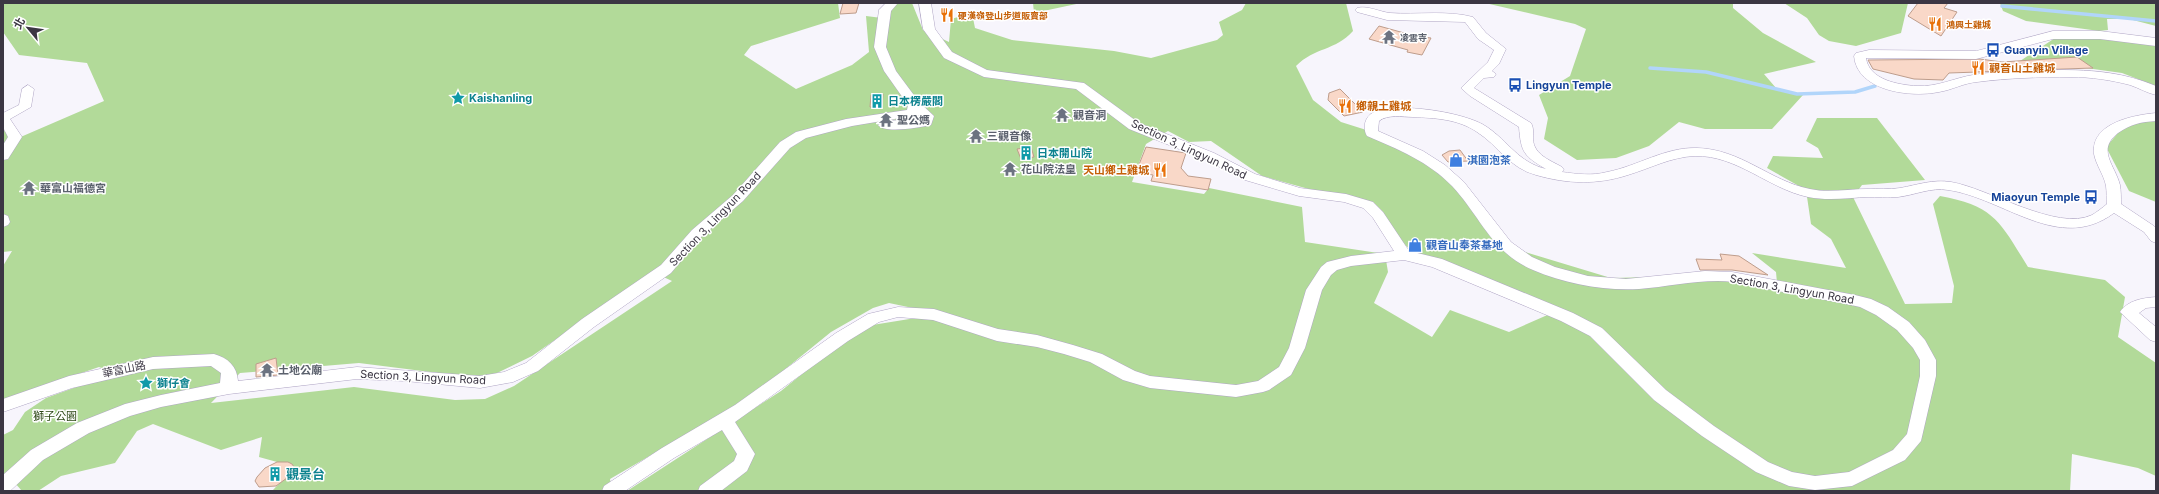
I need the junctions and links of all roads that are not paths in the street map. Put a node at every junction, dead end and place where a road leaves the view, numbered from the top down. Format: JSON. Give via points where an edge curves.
{"nodes":[{"id":1,"x":892,"y":3,"type":"edge"},
{"id":2,"x":925,"y":3,"type":"edge"},
{"id":3,"x":1361,"y":10,"type":"dead end"},
{"id":4,"x":2156,"y":42,"type":"edge"},
{"id":5,"x":1480,"y":74,"type":"junction"},
{"id":6,"x":1495,"y":74,"type":"dead end"},
{"id":7,"x":28,"y":89,"type":"dead end"},
{"id":8,"x":2156,"y":91,"type":"edge"},
{"id":9,"x":2156,"y":117,"type":"edge"},
{"id":10,"x":3,"y":119,"type":"edge"},
{"id":11,"x":3,"y":156,"type":"edge"},
{"id":12,"x":1576,"y":178,"type":"junction"},
{"id":13,"x":2114,"y":206,"type":"junction"},
{"id":14,"x":2156,"y":238,"type":"edge"},
{"id":15,"x":1404,"y":255,"type":"junction"},
{"id":16,"x":2156,"y":302,"type":"edge"},
{"id":17,"x":2156,"y":336,"type":"edge"},
{"id":18,"x":229,"y":388,"type":"junction"},
{"id":19,"x":3,"y":406,"type":"edge"},
{"id":20,"x":725,"y":420,"type":"junction"},
{"id":21,"x":3,"y":486,"type":"edge"},
{"id":22,"x":610,"y":491,"type":"edge"},
{"id":23,"x":707,"y":491,"type":"edge"}],
"edges":[{"from":1,"to":18,"type":"street","name":"Section 3, Lingyun Road","via":[[885,10],[880,47],[890,71],[914,105],[927,116],[926,122],[826,129],[801,135],[785,145],[738,198],[697,233],[666,269],[588,323],[532,367],[507,378],[480,382],[357,373]]},
{"from":2,"to":15,"type":"street","name":"Section 3, Lingyun Road","via":[[929,29],[948,55],[984,73],[1080,86],[1134,126],[1210,156],[1250,176],[1298,192],[1346,198],[1368,205],[1378,215]]},
{"from":3,"to":5,"type":"street","via":[[1405,17],[1469,20],[1482,36],[1500,49],[1493,64]]},
{"from":4,"to":8,"type":"street","via":[[2100,35],[2053,35],[1976,55],[1869,54],[1860,56],[1859,60],[1862,70],[1871,79],[1922,90],[1938,89],[1973,79],[2070,73],[2120,80]]},
{"from":5,"to":6,"type":"street"},
{"from":5,"to":12,"type":"street","via":[[1467,88],[1526,126],[1527,145],[1532,155],[1547,166]]},
{"from":7,"to":10,"type":"street","via":[[25,107]]},
{"from":9,"to":13,"type":"street","via":[[2125,122],[2106,136],[2101,144],[2101,155],[2113,186]]},
{"from":10,"to":11,"type":"street","via":[[15,137]]},
{"from":12,"to":13,"type":"street","name":"Section 3, Lingyun Road","via":[[1602,179],[1679,153],[1718,153],[1808,192],[1900,192],[1935,184],[1954,186],[2048,220],[2076,224],[2097,220]]},
{"from":12,"to":15,"type":"street","name":"Section 3, Lingyun Road","via":[[1549,174],[1521,165],[1488,133],[1474,124],[1459,120],[1387,113],[1376,115],[1370,122],[1372,133],[1413,150],[1441,168],[1459,185],[1504,245],[1526,261],[1557,273],[1595,281],[1627,284],[1702,276],[1732,277],[1844,298],[1865,303],[1882,311],[1903,326],[1919,344],[1928,360],[1928,376],[1915,436],[1899,455],[1852,479],[1815,483],[1789,479],[1762,467],[1660,395],[1596,332],[1567,317],[1437,263]]},
{"from":13,"to":14,"type":"street","via":[[2149,229]]},
{"from":15,"to":20,"type":"street","name":"Section 3, Lingyun Road","via":[[1351,261],[1332,266],[1326,271],[1314,290],[1297,348],[1285,371],[1263,386],[1236,392],[1150,382],[1129,376],[1096,358],[1067,349],[997,335],[934,315],[898,312],[874,318],[842,337]]},
{"from":16,"to":17,"type":"street","via":[[2142,303],[2128,312]]},
{"from":18,"to":19,"type":"street","name":"華富山路","via":[[229,371],[214,360],[180,361],[133,367],[69,382]]},
{"from":18,"to":21,"type":"street","name":"Section 3, Lingyun Road","via":[[124,411],[83,428],[37,455]]},
{"from":20,"to":22,"type":"street","name":"Section 3, Lingyun Road"},
{"from":20,"to":23,"type":"street","via":[[746,454],[741,466]]}]}
